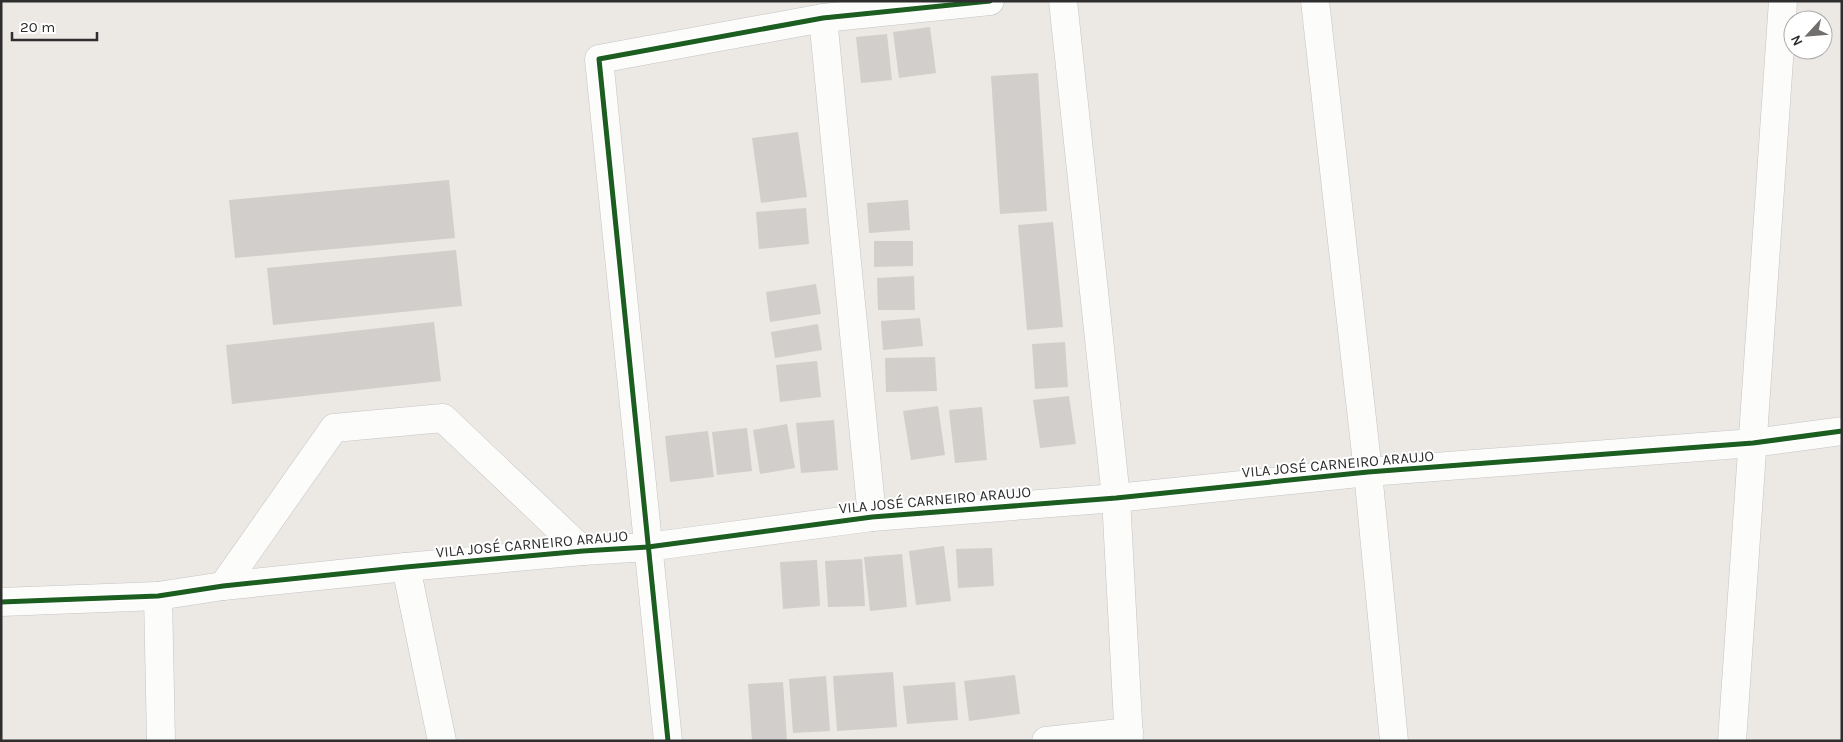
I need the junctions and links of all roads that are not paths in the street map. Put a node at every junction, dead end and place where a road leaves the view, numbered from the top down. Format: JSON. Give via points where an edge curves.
{"nodes":[{"id":1,"x":990,"y":1,"type":"edge"},
{"id":2,"x":1063,"y":1,"type":"edge"},
{"id":3,"x":1315,"y":1,"type":"edge"},
{"id":4,"x":1784,"y":1,"type":"edge"},
{"id":5,"x":823,"y":18,"type":"junction"},
{"id":6,"x":1842,"y":431,"type":"edge"},
{"id":7,"x":1753,"y":443,"type":"junction"},
{"id":8,"x":1368,"y":472,"type":"junction"},
{"id":9,"x":1116,"y":498,"type":"junction"},
{"id":10,"x":872,"y":517,"type":"junction"},
{"id":11,"x":648,"y":547,"type":"junction"},
{"id":12,"x":583,"y":551,"type":"junction"},
{"id":13,"x":406,"y":567,"type":"junction"},
{"id":14,"x":223,"y":586,"type":"junction"},
{"id":15,"x":158,"y":596,"type":"junction"},
{"id":16,"x":1,"y":602,"type":"edge"},
{"id":17,"x":1129,"y":737,"type":"edge"},
{"id":18,"x":161,"y":741,"type":"edge"},
{"id":19,"x":442,"y":741,"type":"edge"},
{"id":20,"x":668,"y":741,"type":"edge"},
{"id":21,"x":1046,"y":741,"type":"edge"},
{"id":22,"x":1394,"y":741,"type":"edge"},
{"id":23,"x":1732,"y":741,"type":"edge"}],
"edges":[{"from":1,"to":5,"type":"street"},
{"from":2,"to":9,"type":"street"},
{"from":3,"to":8,"type":"street"},
{"from":4,"to":7,"type":"street"},
{"from":5,"to":10,"type":"street"},
{"from":5,"to":11,"type":"street","via":[[599,59]]},
{"from":6,"to":7,"type":"street","name":"VILA JOSÉ CARNEIRO ARAUJO"},
{"from":7,"to":8,"type":"street","name":"VILA JOSÉ CARNEIRO ARAUJO"},
{"from":7,"to":23,"type":"street"},
{"from":8,"to":9,"type":"street","name":"VILA JOSÉ CARNEIRO ARAUJO"},
{"from":8,"to":22,"type":"street"},
{"from":9,"to":10,"type":"street","name":"VILA JOSÉ CARNEIRO ARAUJO"},
{"from":9,"to":17,"type":"street"},
{"from":10,"to":11,"type":"street","name":"VILA JOSÉ CARNEIRO ARAUJO"},
{"from":11,"to":12,"type":"street","name":"VILA JOSÉ CARNEIRO ARAUJO"},
{"from":11,"to":20,"type":"street"},
{"from":12,"to":13,"type":"street","name":"VILA JOSÉ CARNEIRO ARAUJO"},
{"from":12,"to":14,"type":"street","via":[[443,418],[334,428]]},
{"from":13,"to":14,"type":"street","name":"VILA JOSÉ CARNEIRO ARAUJO"},
{"from":13,"to":19,"type":"street"},
{"from":14,"to":15,"type":"street","name":"VILA JOSÉ CARNEIRO ARAUJO"},
{"from":15,"to":16,"type":"street","name":"VILA JOSÉ CARNEIRO ARAUJO"},
{"from":15,"to":18,"type":"street"},
{"from":17,"to":21,"type":"street"}]}
